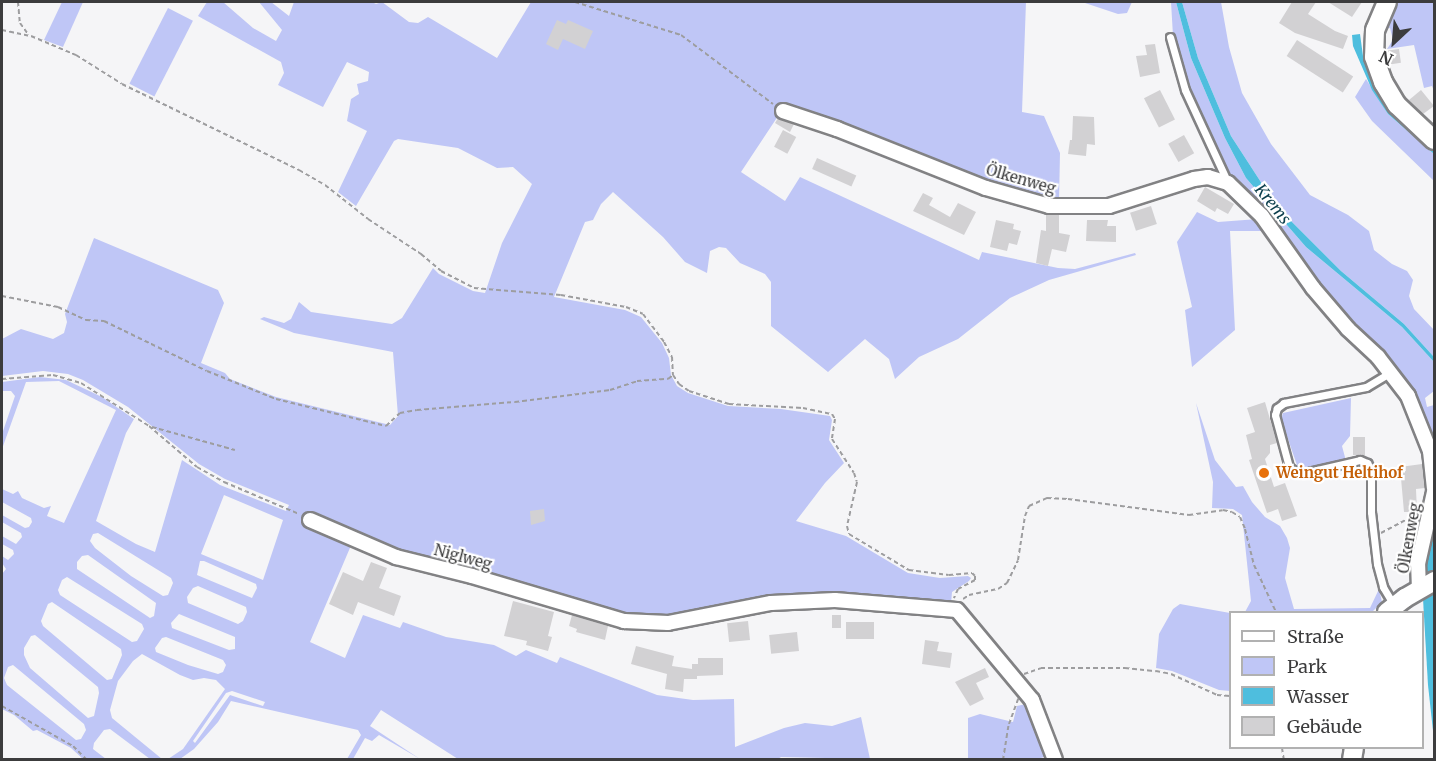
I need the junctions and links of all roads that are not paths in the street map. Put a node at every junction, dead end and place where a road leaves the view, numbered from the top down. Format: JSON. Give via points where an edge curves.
{"nodes":[{"id":1,"x":1387,"y":2,"type":"edge"},
{"id":2,"x":1170,"y":37,"type":"dead end"},
{"id":3,"x":783,"y":111,"type":"road end"},
{"id":4,"x":1434,"y":140,"type":"edge"},
{"id":5,"x":1228,"y":183,"type":"junction"},
{"id":6,"x":1391,"y":372,"type":"junction"},
{"id":7,"x":1434,"y":490,"type":"edge"},
{"id":8,"x":310,"y":520,"type":"road end"},
{"id":9,"x":1426,"y":586,"type":"edge"},
{"id":10,"x":1391,"y":609,"type":"edge"},
{"id":11,"x":1055,"y":759,"type":"edge"}],
"edges":[{"from":1,"to":4,"type":"main road","via":[[1375,30],[1374,57],[1397,105]]},
{"from":2,"to":5,"type":"lane","via":[[1185,90]]},
{"from":3,"to":5,"type":"street","name":"Ölkenweg","via":[[986,188],[1049,206],[1108,206],[1194,178]]},
{"from":5,"to":6,"type":"street","name":"Ölkenweg","via":[[1262,216],[1313,288],[1348,329]]},
{"from":6,"to":7,"type":"street","name":"Ölkenweg","via":[[1408,396],[1430,451]]},
{"from":6,"to":10,"type":"lane","via":[[1366,387],[1284,403],[1275,415],[1288,467],[1296,472],[1304,474],[1360,460],[1367,463],[1371,470],[1374,537]]},
{"from":7,"to":9,"type":"street","name":"Ölkenweg","via":[[1418,564]]},
{"from":8,"to":11,"type":"street","name":"Niglweg","via":[[396,557],[624,621],[668,623],[771,603],[835,600],[957,610],[1021,685],[1042,721]]},
{"from":9,"to":10,"type":"main road"}]}
